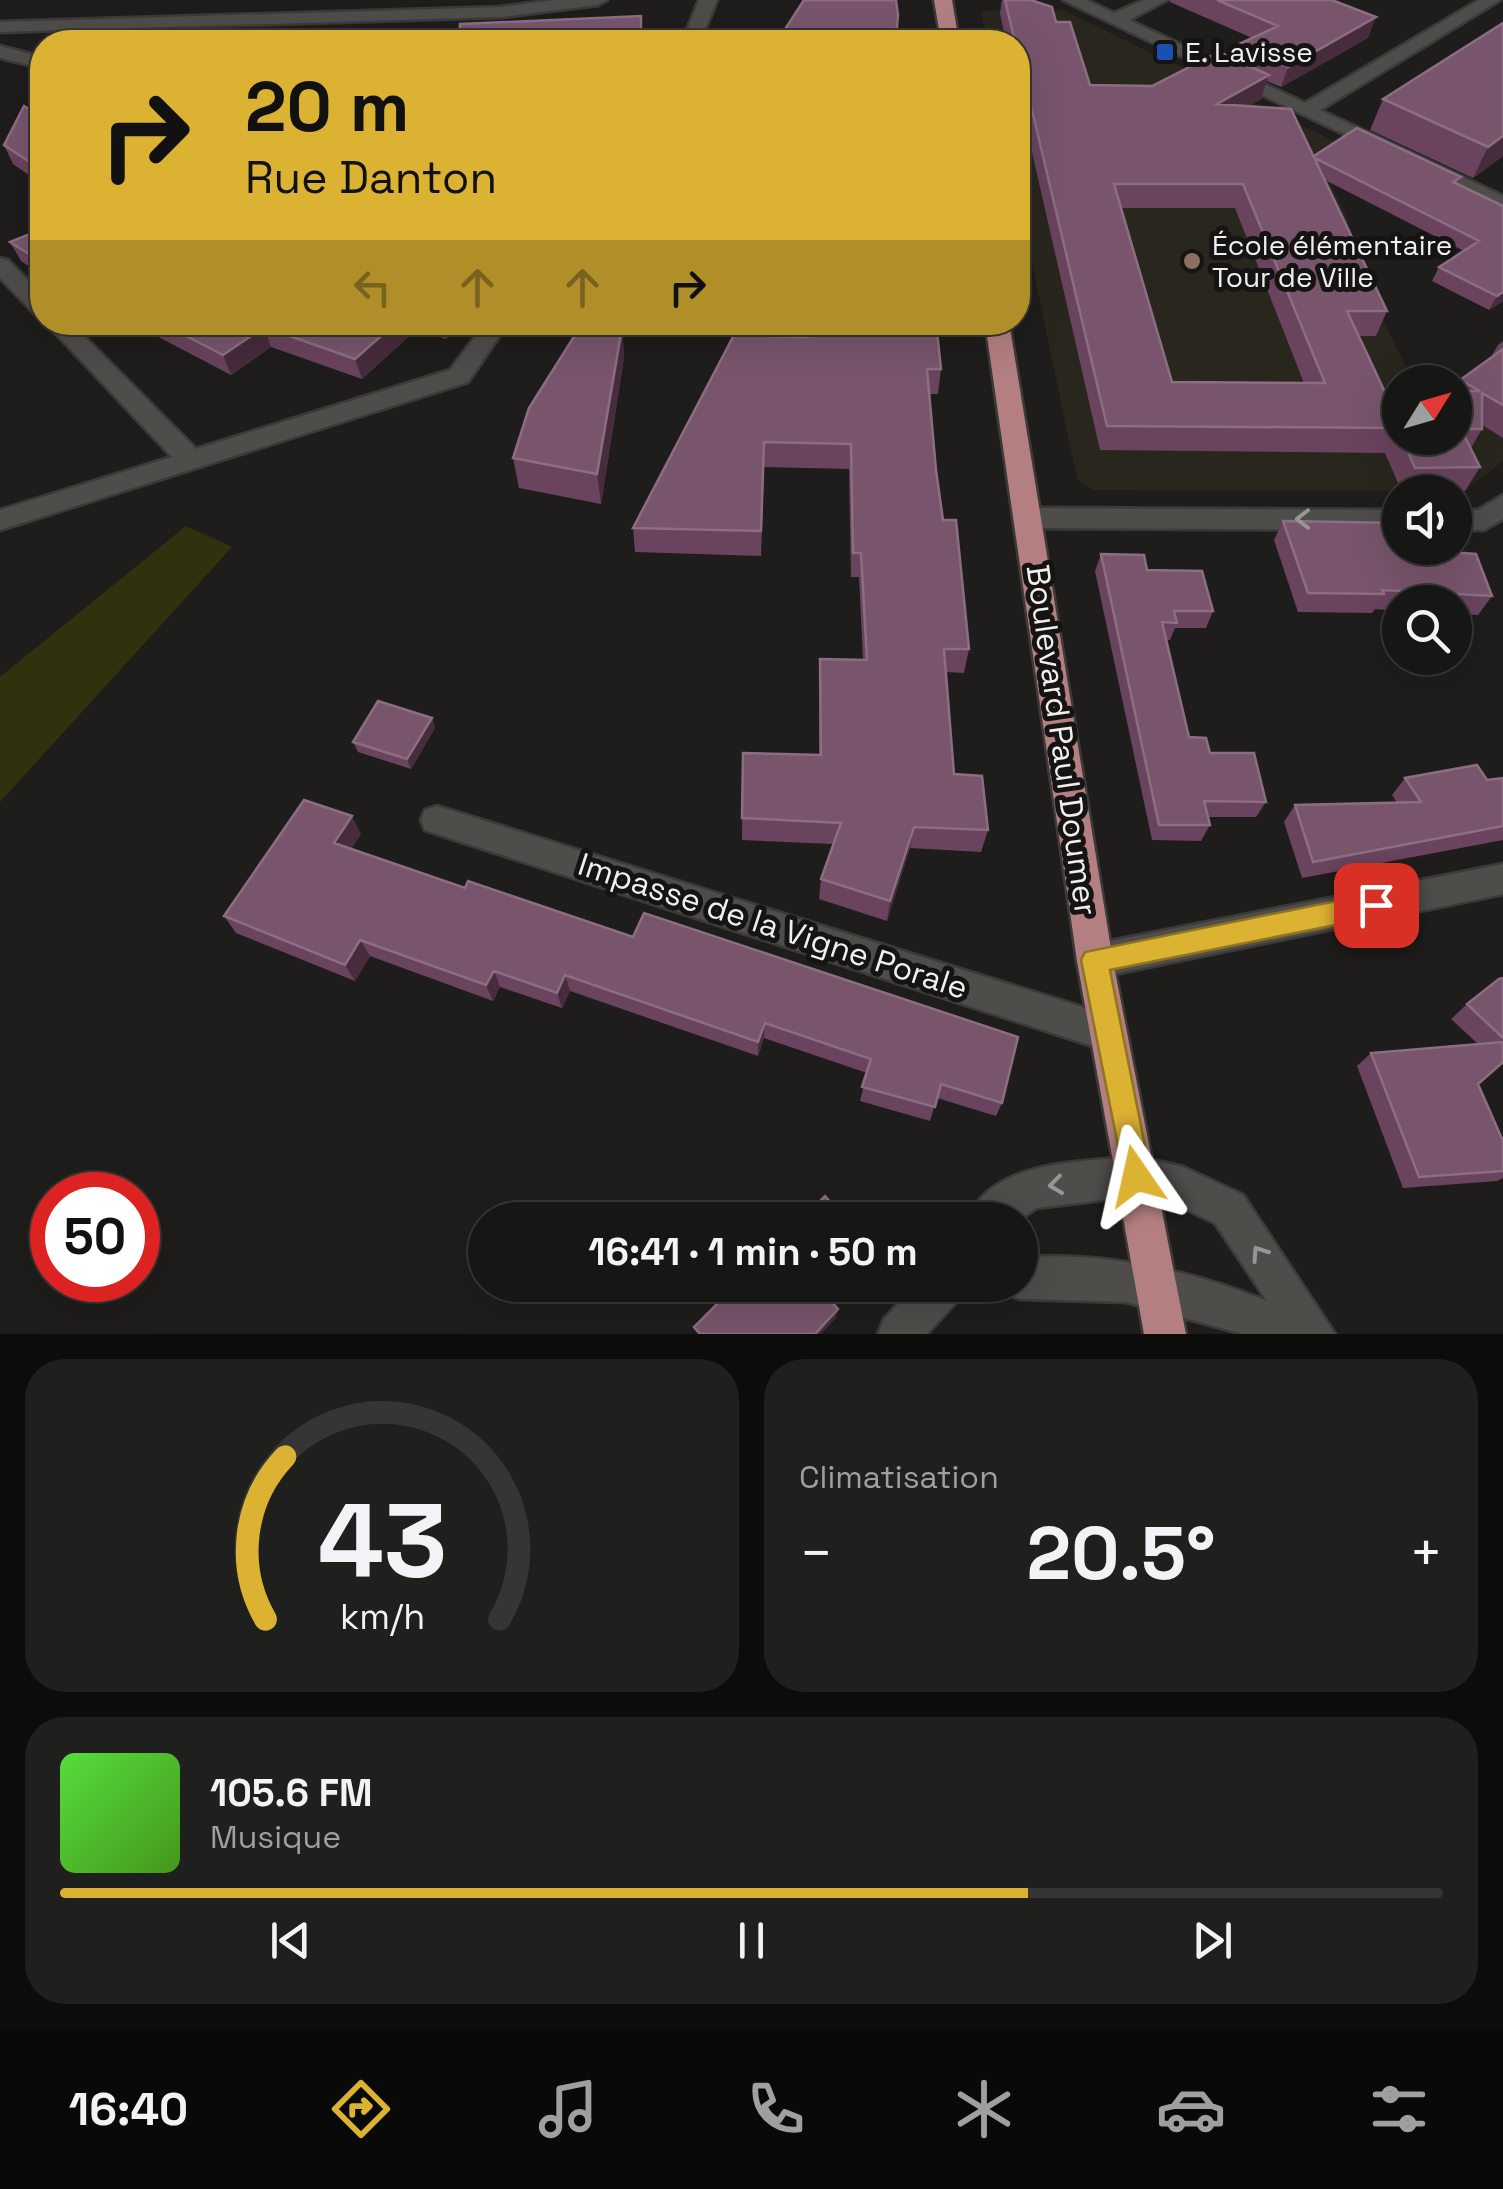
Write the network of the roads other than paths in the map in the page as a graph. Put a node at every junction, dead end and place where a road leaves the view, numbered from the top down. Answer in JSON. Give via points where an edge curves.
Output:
{"nodes":[{"id":1,"x":598,"y":0,"type":"edge"},
{"id":2,"x":708,"y":0,"type":"edge"},
{"id":3,"x":943,"y":0,"type":"edge"},
{"id":4,"x":1072,"y":0,"type":"edge"},
{"id":5,"x":1158,"y":0,"type":"edge"},
{"id":6,"x":1491,"y":0,"type":"edge"},
{"id":7,"x":1114,"y":20,"type":"junction"},
{"id":8,"x":0,"y":28,"type":"edge"},
{"id":9,"x":696,"y":30,"type":"edge"},
{"id":10,"x":948,"y":30,"type":"edge"},
{"id":11,"x":0,"y":52,"type":"edge"},
{"id":12,"x":30,"y":60,"type":"edge"},
{"id":13,"x":1305,"y":111,"type":"junction"},
{"id":14,"x":1503,"y":204,"type":"edge"},
{"id":15,"x":0,"y":265,"type":"edge"},
{"id":16,"x":30,"y":296,"type":"edge"},
{"id":17,"x":69,"y":335,"type":"edge"},
{"id":18,"x":489,"y":335,"type":"edge"},
{"id":19,"x":999,"y":335,"type":"edge"},
{"id":20,"x":193,"y":462,"type":"junction"},
{"id":21,"x":1029,"y":518,"type":"junction"},
{"id":22,"x":0,"y":520,"type":"edge"},
{"id":23,"x":1382,"y":520,"type":"edge"},
{"id":24,"x":1472,"y":521,"type":"edge"},
{"id":25,"x":1497,"y":522,"type":"edge"},
{"id":26,"x":437,"y":820,"type":"dead end"},
{"id":27,"x":1503,"y":880,"type":"edge"},
{"id":28,"x":1095,"y":960,"type":"junction"},
{"id":29,"x":1108,"y":1033,"type":"junction"},
{"id":30,"x":1136,"y":1176,"type":"junction"},
{"id":31,"x":1010,"y":1202,"type":"edge"},
{"id":32,"x":1038,"y":1276,"type":"edge"},
{"id":33,"x":1154,"y":1286,"type":"junction"},
{"id":34,"x":932,"y":1302,"type":"edge"},
{"id":35,"x":899,"y":1334,"type":"edge"},
{"id":36,"x":1165,"y":1334,"type":"edge"},
{"id":37,"x":1294,"y":1334,"type":"edge"},
{"id":38,"x":1314,"y":1334,"type":"edge"}],
"edges":[{"from":1,"to":8,"type":"street","via":[[501,12]]},
{"from":2,"to":9,"type":"street"},
{"from":3,"to":10,"type":"main road"},
{"from":4,"to":7,"type":"street"},
{"from":5,"to":7,"type":"street"},
{"from":6,"to":13,"type":"street"},
{"from":7,"to":13,"type":"street"},
{"from":11,"to":12,"type":"street"},
{"from":13,"to":14,"type":"street"},
{"from":15,"to":16,"type":"street"},
{"from":17,"to":20,"type":"street"},
{"from":18,"to":20,"type":"street","via":[[459,376]]},
{"from":19,"to":21,"type":"main road","name":"Boulevard Paul Doumer"},
{"from":20,"to":22,"type":"street"},
{"from":23,"to":21,"type":"street","one_way":true},
{"from":21,"to":28,"type":"main road","name":"Boulevard Paul Doumer"},
{"from":24,"to":25,"type":"street"},
{"from":26,"to":29,"type":"street","name":"Impasse de la Vigne Porale"},
{"from":27,"to":28,"type":"street"},
{"from":28,"to":29,"type":"main road","name":"Boulevard Paul Doumer"},
{"from":29,"to":30,"type":"main road","name":"Boulevard Paul Doumer"},
{"from":30,"to":31,"type":"street","one_way":true,"via":[[1028,1188]]},
{"from":30,"to":33,"type":"main road","name":"Boulevard Paul Doumer"},
{"from":38,"to":30,"type":"street","one_way":true,"via":[[1229,1210]]},
{"from":32,"to":33,"type":"street"},
{"from":33,"to":36,"type":"main road","name":"Boulevard Paul Doumer"},
{"from":33,"to":37,"type":"street","via":[[1239,1308]]},
{"from":34,"to":35,"type":"street"}]}
